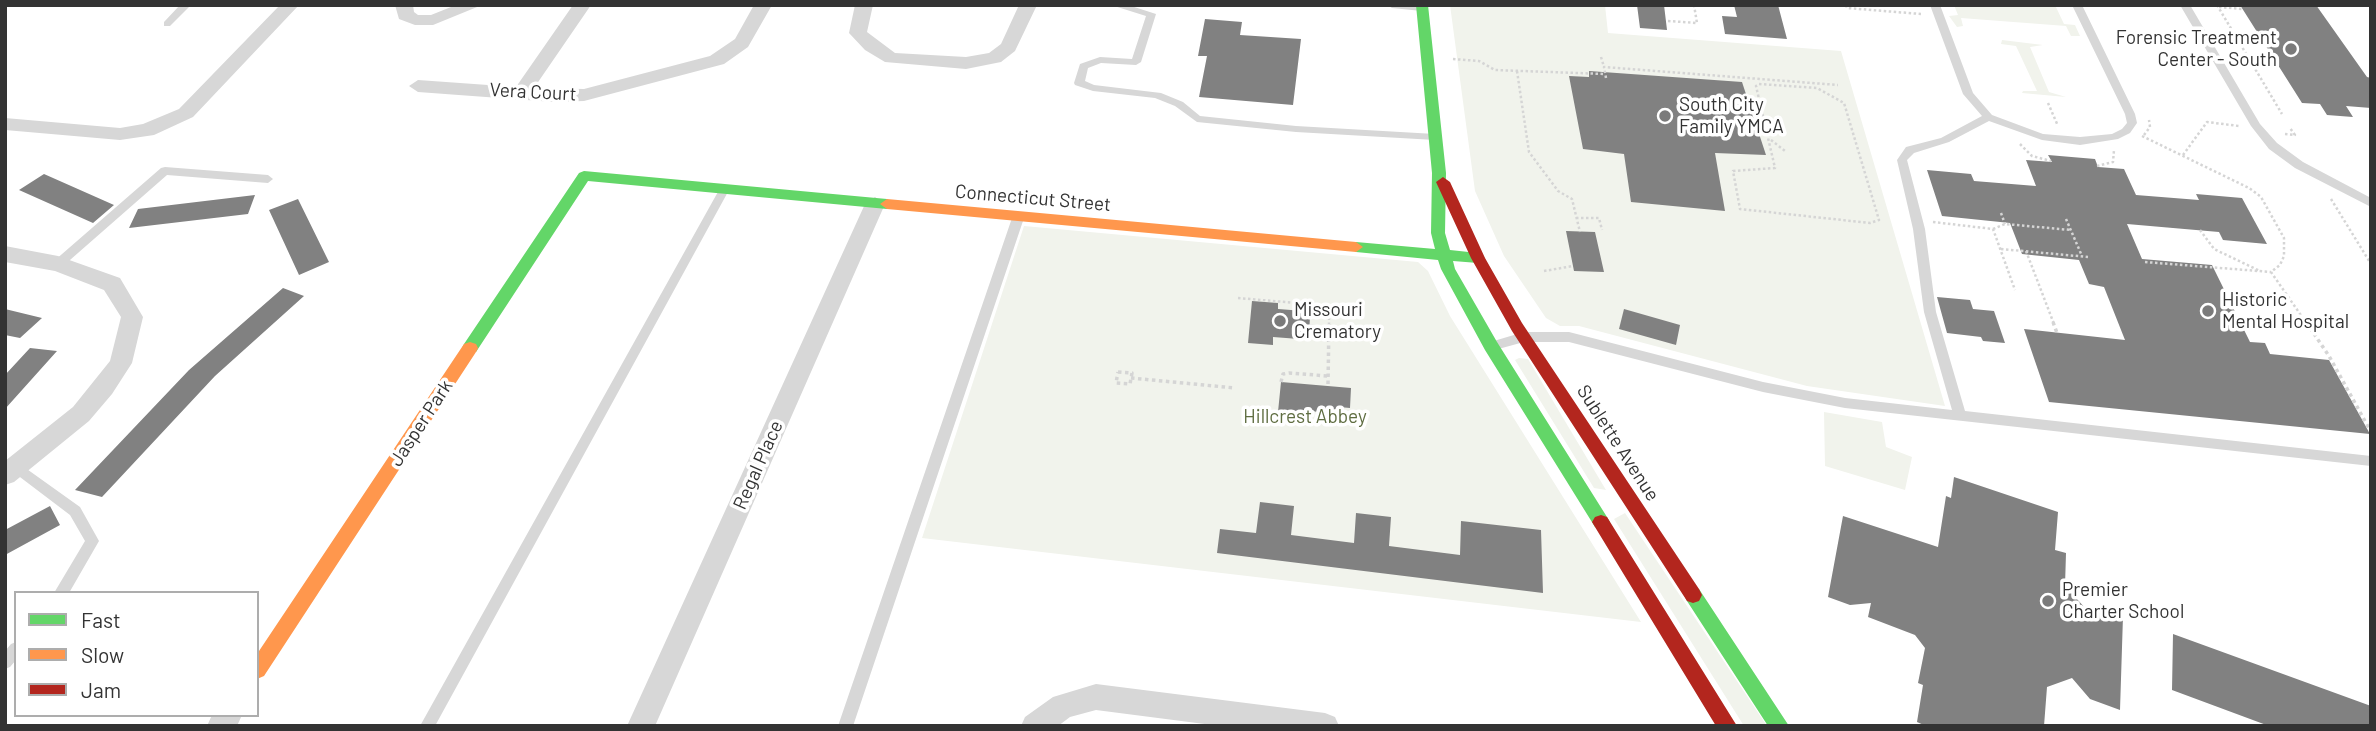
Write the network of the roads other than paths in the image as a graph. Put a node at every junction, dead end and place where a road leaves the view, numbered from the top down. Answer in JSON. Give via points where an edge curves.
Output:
{"nodes":[{"id":1,"x":186,"y":5,"type":"edge"},
{"id":2,"x":289,"y":5,"type":"edge"},
{"id":3,"x":404,"y":5,"type":"edge"},
{"id":4,"x":473,"y":5,"type":"edge"},
{"id":5,"x":582,"y":5,"type":"edge"},
{"id":6,"x":762,"y":5,"type":"edge"},
{"id":7,"x":1028,"y":5,"type":"edge"},
{"id":8,"x":1116,"y":5,"type":"edge"},
{"id":9,"x":1392,"y":5,"type":"edge"},
{"id":10,"x":1936,"y":5,"type":"edge"},
{"id":11,"x":2077,"y":5,"type":"edge"},
{"id":12,"x":2185,"y":5,"type":"edge"},
{"id":13,"x":1422,"y":7,"type":"edge"},
{"id":14,"x":861,"y":11,"type":"edge"},
{"id":15,"x":167,"y":24,"type":"dead end"},
{"id":16,"x":1020,"y":25,"type":"joint"},
{"id":17,"x":418,"y":86,"type":"dead end"},
{"id":18,"x":523,"y":91,"type":"junction"},
{"id":19,"x":1988,"y":117,"type":"junction"},
{"id":20,"x":5,"y":124,"type":"edge"},
{"id":21,"x":1436,"y":137,"type":"junction"},
{"id":22,"x":1439,"y":173,"type":"junction"},
{"id":23,"x":584,"y":176,"type":"joint"},
{"id":24,"x":268,"y":179,"type":"dead end"},
{"id":25,"x":724,"y":190,"type":"junction"},
{"id":26,"x":2371,"y":203,"type":"edge"},
{"id":27,"x":875,"y":204,"type":"junction"},
{"id":28,"x":1018,"y":218,"type":"junction"},
{"id":29,"x":5,"y":254,"type":"edge"},
{"id":30,"x":1443,"y":255,"type":"junction"},
{"id":31,"x":1478,"y":258,"type":"junction"},
{"id":32,"x":58,"y":264,"type":"junction"},
{"id":33,"x":1524,"y":337,"type":"junction"},
{"id":34,"x":1491,"y":346,"type":"junction"},
{"id":35,"x":1960,"y":417,"type":"junction"},
{"id":36,"x":2371,"y":461,"type":"edge"},
{"id":37,"x":11,"y":471,"type":"edge"},
{"id":38,"x":62,"y":591,"type":"edge"},
{"id":39,"x":259,"y":667,"type":"edge"},
{"id":40,"x":1720,"y":724,"type":"edge"},
{"id":41,"x":427,"y":726,"type":"edge"},
{"id":42,"x":641,"y":726,"type":"edge"},
{"id":43,"x":845,"y":726,"type":"edge"},
{"id":44,"x":1035,"y":726,"type":"edge"},
{"id":45,"x":1325,"y":726,"type":"edge"},
{"id":46,"x":1779,"y":726,"type":"edge"}],
"edges":[{"from":1,"to":15,"type":"lane"},
{"from":2,"to":20,"type":"street","via":[[186,113],[147,130],[120,134]]},
{"from":3,"to":4,"type":"street","via":[[405,15],[433,20]]},
{"from":5,"to":18,"type":"street"},
{"from":6,"to":18,"type":"street","name":"Vera Court","via":[[742,43],[717,60],[584,94]]},
{"from":7,"to":16,"type":"street"},
{"from":8,"to":21,"type":"lane","via":[[1151,14],[1136,62],[1100,60],[1084,66],[1079,83],[1157,95],[1179,104],[1197,119]]},
{"from":9,"to":13,"type":"lane"},
{"from":10,"to":19,"type":"lane","via":[[1968,94]]},
{"from":11,"to":19,"type":"lane","via":[[2130,114],[2132,122],[2127,129],[2100,140],[2063,140],[2019,131]]},
{"from":12,"to":26,"type":"lane","via":[[2256,126],[2273,146]]},
{"from":13,"to":21,"type":"street","name":"Sublette Avenue"},
{"from":14,"to":16,"type":"street","via":[[858,33],[891,58],[966,63],[995,58],[1009,47]]},
{"from":17,"to":18,"type":"street","name":"Vera Court"},
{"from":19,"to":35,"type":"lane","via":[[1945,140],[1910,150],[1902,160],[1919,229],[1930,312]]},
{"from":21,"to":22,"type":"street","name":"Sublette Avenue"},
{"from":22,"to":30,"type":"street","name":"Sublette Avenue","via":[[1436,212]]},
{"from":22,"to":31,"type":"street","name":"Sublette Avenue"},
{"from":23,"to":25,"type":"street","name":"Connecticut Street"},
{"from":23,"to":39,"type":"street","name":"Jasper Park"},
{"from":24,"to":32,"type":"lane","via":[[165,171]]},
{"from":25,"to":27,"type":"street","name":"Connecticut Street"},
{"from":25,"to":41,"type":"lane"},
{"from":27,"to":28,"type":"street","name":"Connecticut Street"},
{"from":27,"to":42,"type":"street","name":"Regal Place"},
{"from":28,"to":30,"type":"street","name":"Connecticut Street"},
{"from":28,"to":43,"type":"lane"},
{"from":29,"to":32,"type":"street"},
{"from":30,"to":31,"type":"street","name":"Connecticut Street"},
{"from":30,"to":34,"type":"street","name":"Sublette Avenue"},
{"from":31,"to":33,"type":"street","name":"Sublette Avenue"},
{"from":32,"to":37,"type":"street","via":[[112,284],[132,317],[121,363],[104,388],[81,414]]},
{"from":33,"to":34,"type":"lane"},
{"from":33,"to":35,"type":"lane","via":[[1584,340],[1763,387]]},
{"from":33,"to":46,"type":"street","name":"Sublette Avenue"},
{"from":34,"to":40,"type":"street","name":"Sublette Avenue"},
{"from":35,"to":36,"type":"lane"},
{"from":37,"to":38,"type":"lane","via":[[75,511],[92,541]]},
{"from":44,"to":45,"type":"street","via":[[1063,706],[1096,697]]}]}
